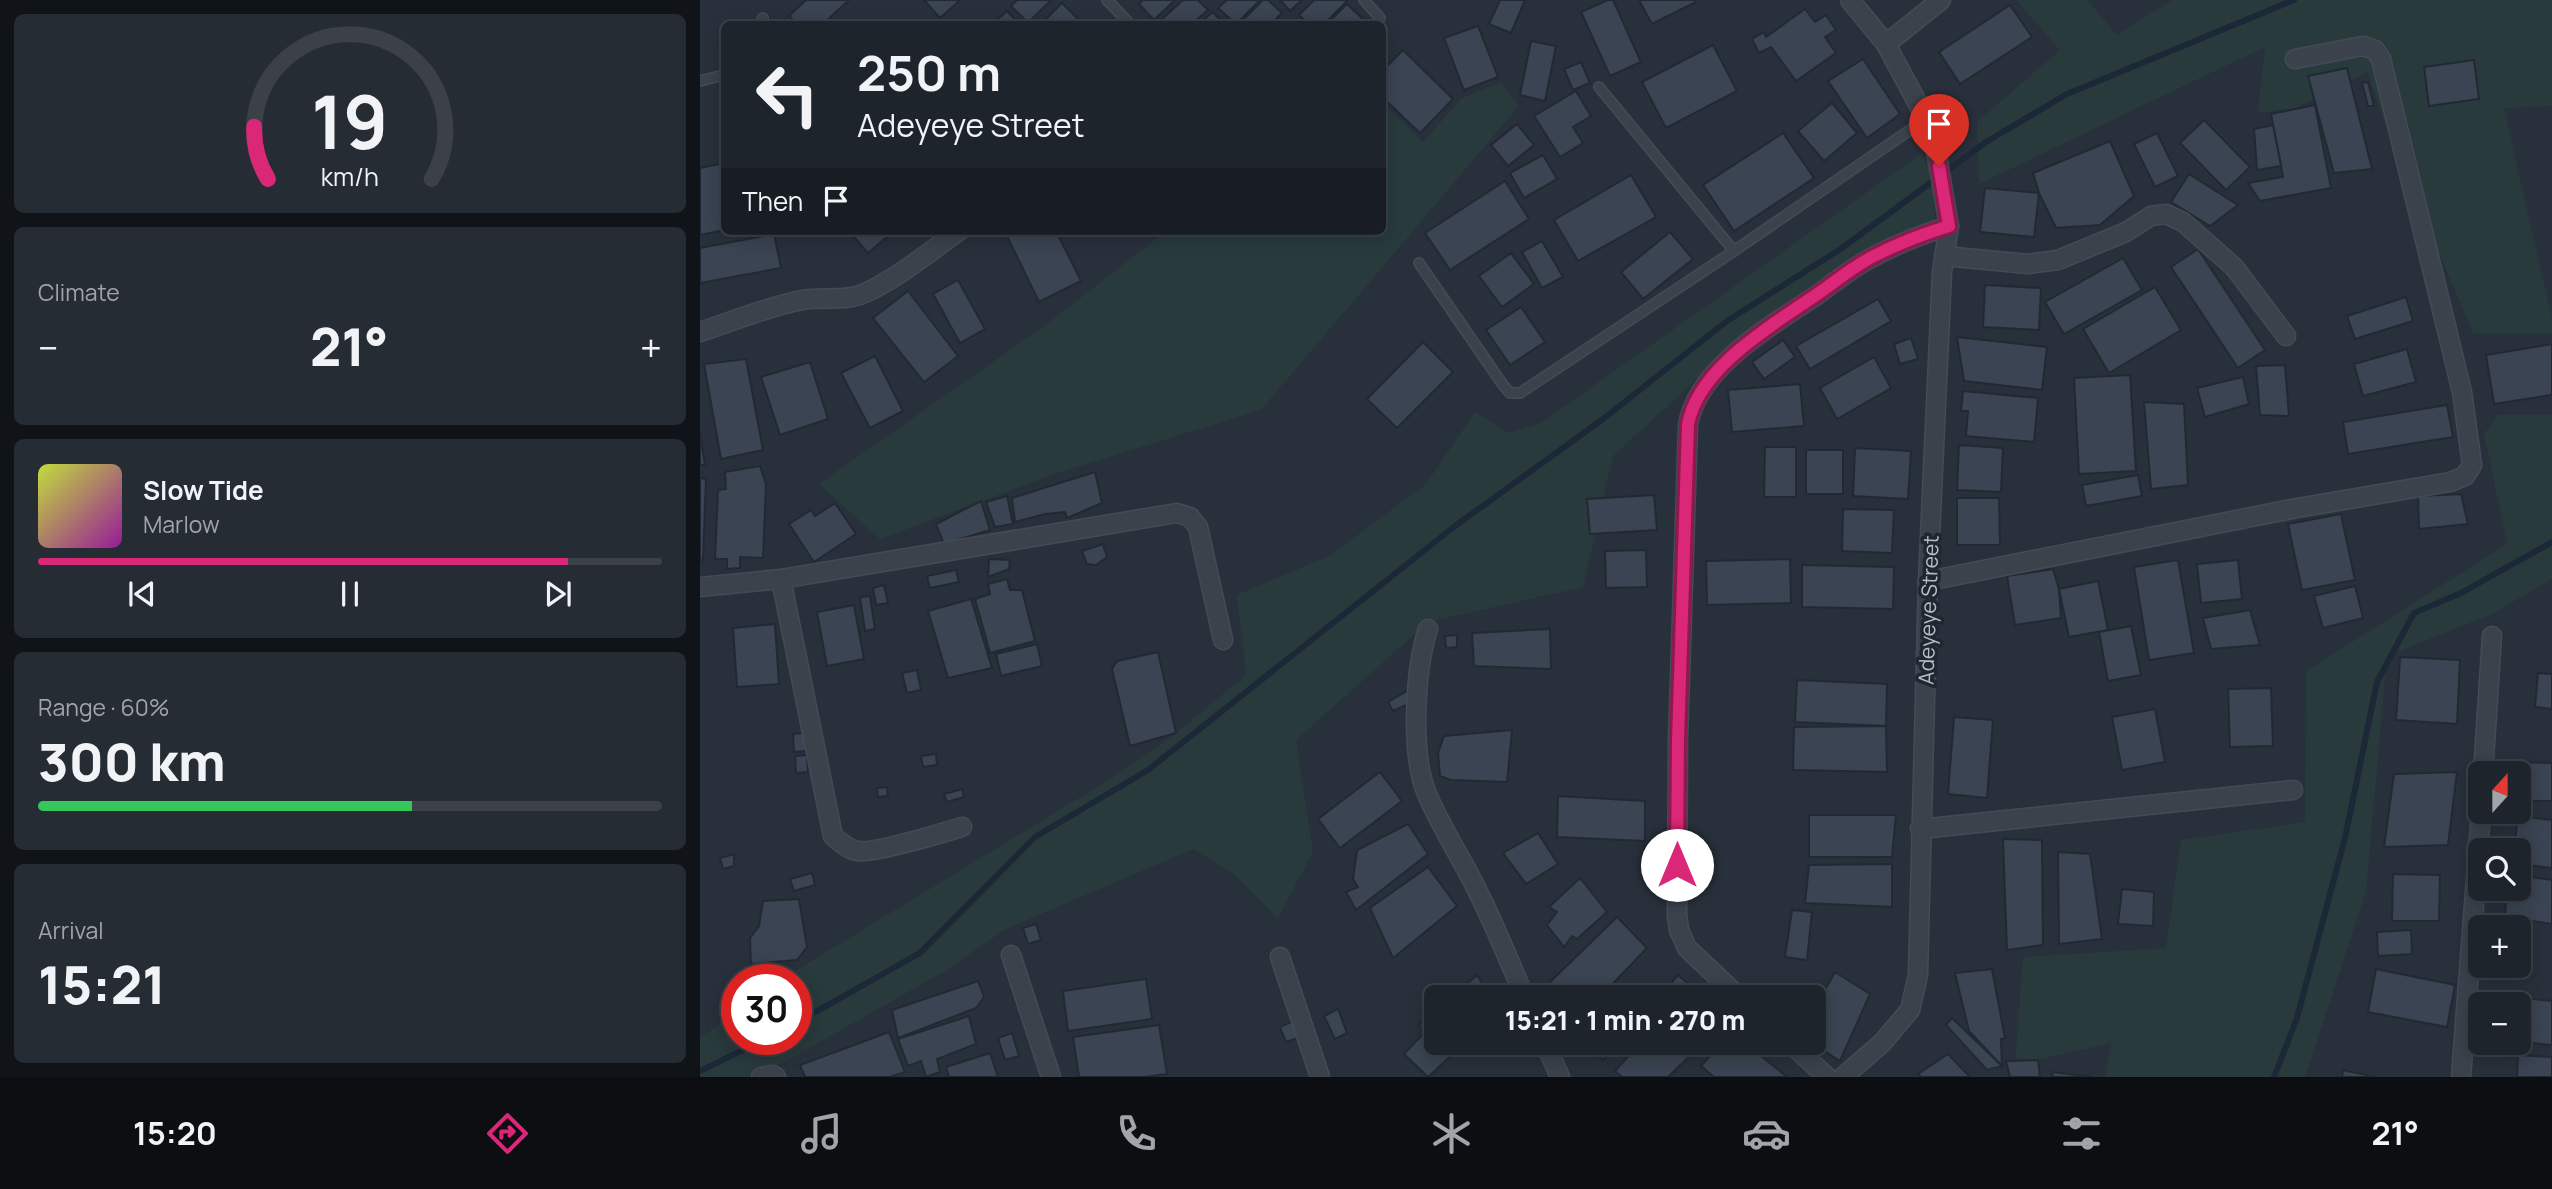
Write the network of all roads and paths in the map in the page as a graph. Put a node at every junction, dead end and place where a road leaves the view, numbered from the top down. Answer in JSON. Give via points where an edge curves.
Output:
{"nodes":[{"id":1,"x":1107,"y":0,"type":"edge"},
{"id":2,"x":1364,"y":0,"type":"edge"},
{"id":3,"x":1850,"y":0,"type":"edge"},
{"id":4,"x":1941,"y":0,"type":"edge"},
{"id":5,"x":1380,"y":18,"type":"dead end"},
{"id":6,"x":1127,"y":21,"type":"edge"},
{"id":7,"x":1886,"y":44,"type":"junction"},
{"id":8,"x":2295,"y":59,"type":"dead end"},
{"id":9,"x":721,"y":76,"type":"edge"},
{"id":10,"x":700,"y":81,"type":"edge"},
{"id":11,"x":1599,"y":87,"type":"dead end"},
{"id":12,"x":1926,"y":118,"type":"junction"},
{"id":13,"x":1949,"y":223,"type":"junction"},
{"id":14,"x":953,"y":235,"type":"edge"},
{"id":15,"x":1734,"y":251,"type":"junction"},
{"id":16,"x":1944,"y":256,"type":"junction"},
{"id":17,"x":1419,"y":263,"type":"dead end"},
{"id":18,"x":700,"y":332,"type":"edge"},
{"id":19,"x":2286,"y":336,"type":"dead end"},
{"id":20,"x":781,"y":579,"type":"junction"},
{"id":21,"x":1928,"y":581,"type":"junction"},
{"id":22,"x":700,"y":587,"type":"edge"},
{"id":23,"x":1427,"y":629,"type":"dead end"},
{"id":24,"x":2492,"y":636,"type":"dead end"},
{"id":25,"x":1223,"y":640,"type":"dead end"},
{"id":26,"x":2484,"y":761,"type":"edge"},
{"id":27,"x":2292,"y":790,"type":"dead end"},
{"id":28,"x":2480,"y":824,"type":"edge"},
{"id":29,"x":962,"y":827,"type":"dead end"},
{"id":30,"x":1920,"y":829,"type":"junction"},
{"id":31,"x":1011,"y":955,"type":"dead end"},
{"id":32,"x":1280,"y":957,"type":"dead end"},
{"id":33,"x":1519,"y":985,"type":"edge"},
{"id":34,"x":1726,"y":985,"type":"edge"},
{"id":35,"x":1550,"y":1055,"type":"edge"},
{"id":36,"x":1803,"y":1055,"type":"edge"},
{"id":37,"x":761,"y":1077,"type":"edge"},
{"id":38,"x":776,"y":1077,"type":"edge"},
{"id":39,"x":1051,"y":1077,"type":"edge"},
{"id":40,"x":1320,"y":1077,"type":"edge"},
{"id":41,"x":1560,"y":1077,"type":"edge"},
{"id":42,"x":1827,"y":1077,"type":"edge"},
{"id":43,"x":1843,"y":1077,"type":"edge"},
{"id":44,"x":2461,"y":1077,"type":"edge"}],
"edges":[{"from":1,"to":6,"type":"lane"},
{"from":2,"to":5,"type":"lane"},
{"from":3,"to":7,"type":"street","name":"Adeyeye Street"},
{"from":4,"to":7,"type":"street"},
{"from":7,"to":12,"type":"street","name":"Adeyeye Street"},
{"from":8,"to":21,"type":"street","via":[[2363,46],[2375,50],[2381,59],[2462,392],[2472,465],[2465,476]]},
{"from":9,"to":10,"type":"lane"},
{"from":11,"to":15,"type":"lane"},
{"from":12,"to":13,"type":"street","name":"Adeyeye Street"},
{"from":12,"to":15,"type":"lane"},
{"from":13,"to":16,"type":"street","name":"Adeyeye Street"},
{"from":13,"to":34,"type":"street","via":[[1871,257],[1770,326],[1731,356],[1691,409],[1678,740],[1677,915],[1687,948]]},
{"from":14,"to":18,"type":"street","via":[[863,294],[783,304]]},
{"from":15,"to":17,"type":"lane","via":[[1520,393],[1510,393],[1503,386]]},
{"from":16,"to":19,"type":"street","via":[[2028,264],[2058,260],[2126,232],[2151,216],[2166,214],[2183,222],[2234,267]]},
{"from":16,"to":21,"type":"street","name":"Adeyeye Street"},
{"from":20,"to":22,"type":"street"},
{"from":20,"to":25,"type":"street","via":[[1177,513],[1190,517],[1198,527]]},
{"from":20,"to":29,"type":"street","via":[[833,836],[859,851]]},
{"from":21,"to":30,"type":"street","name":"Adeyeye Street"},
{"from":23,"to":33,"type":"street","via":[[1417,691],[1418,761],[1426,792],[1479,893]]},
{"from":24,"to":26,"type":"street"},
{"from":27,"to":30,"type":"street"},
{"from":28,"to":44,"type":"street"},
{"from":30,"to":43,"type":"street","name":"Adeyeye Street","via":[[1918,975],[1910,1010],[1882,1043]]},
{"from":31,"to":39,"type":"street"},
{"from":32,"to":40,"type":"street"},
{"from":35,"to":41,"type":"street"},
{"from":36,"to":42,"type":"street"},
{"from":37,"to":38,"type":"street"}]}
